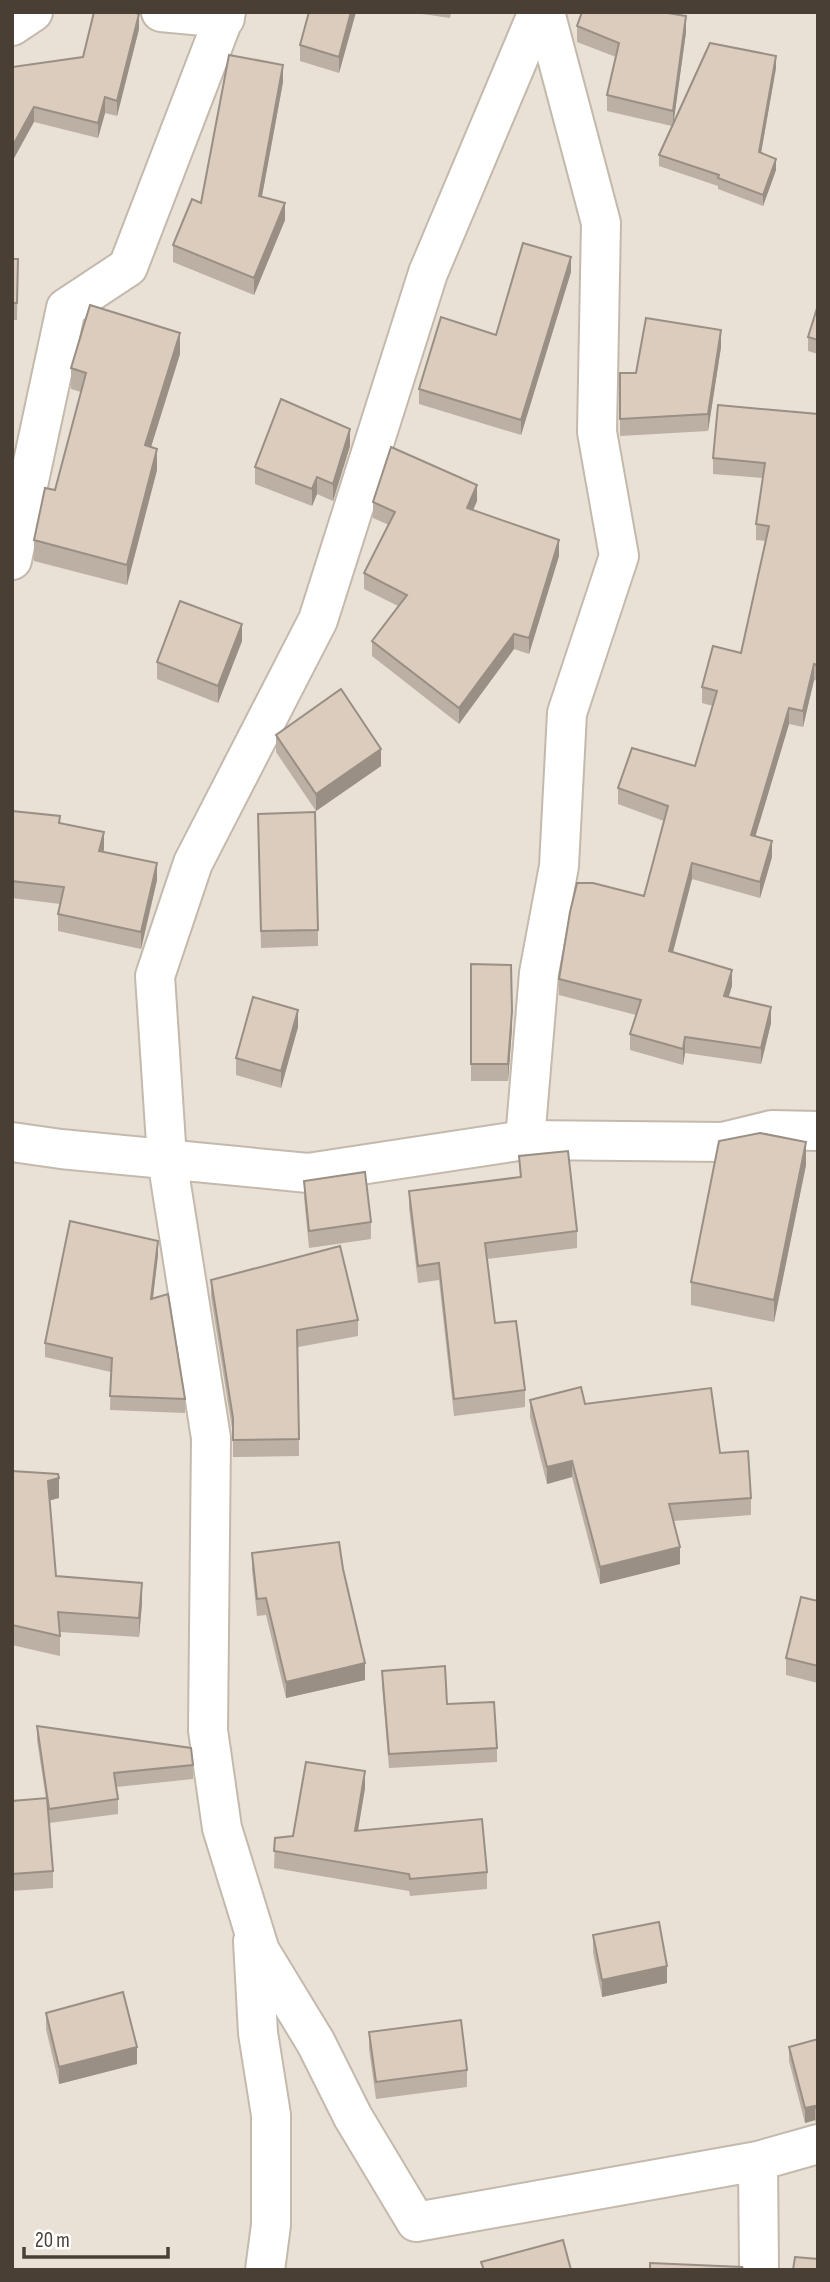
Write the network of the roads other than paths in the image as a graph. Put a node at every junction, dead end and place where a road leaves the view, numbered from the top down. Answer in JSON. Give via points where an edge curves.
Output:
{"nodes":[{"id":1,"x":33,"y":12,"type":"edge"},
{"id":2,"x":161,"y":12,"type":"edge"},
{"id":3,"x":538,"y":12,"type":"edge"},
{"id":4,"x":545,"y":12,"type":"edge"},
{"id":5,"x":225,"y":15,"type":"edge"},
{"id":6,"x":12,"y":26,"type":"edge"},
{"id":7,"x":12,"y":560,"type":"edge"},
{"id":8,"x":818,"y":1132,"type":"edge"},
{"id":9,"x":525,"y":1140,"type":"junction"},
{"id":10,"x":12,"y":1142,"type":"edge"},
{"id":11,"x":167,"y":1159,"type":"junction"},
{"id":12,"x":252,"y":1926,"type":"junction"},
{"id":13,"x":818,"y":2144,"type":"edge"},
{"id":14,"x":758,"y":2161,"type":"junction"},
{"id":15,"x":265,"y":2270,"type":"edge"},
{"id":16,"x":759,"y":2270,"type":"edge"}],
"edges":[{"from":1,"to":6,"type":"street"},
{"from":2,"to":5,"type":"street"},
{"from":3,"to":11,"type":"street","via":[[428,273],[318,620],[193,863],[155,976]]},
{"from":4,"to":9,"type":"street","via":[[601,223],[597,432],[620,556],[567,713],[559,866],[539,973]]},
{"from":5,"to":7,"type":"street","via":[[128,267],[66,308]]},
{"from":8,"to":9,"type":"street","via":[[772,1130],[723,1142]]},
{"from":9,"to":11,"type":"street","via":[[308,1173]]},
{"from":10,"to":11,"type":"street"},
{"from":11,"to":12,"type":"street","via":[[211,1438],[208,1730],[222,1828]]},
{"from":12,"to":14,"type":"street","via":[[260,1951],[416,2222]]},
{"from":12,"to":15,"type":"street","via":[[257,2021],[271,2115],[271,2225]]},
{"from":13,"to":14,"type":"street"},
{"from":14,"to":16,"type":"street"}]}
